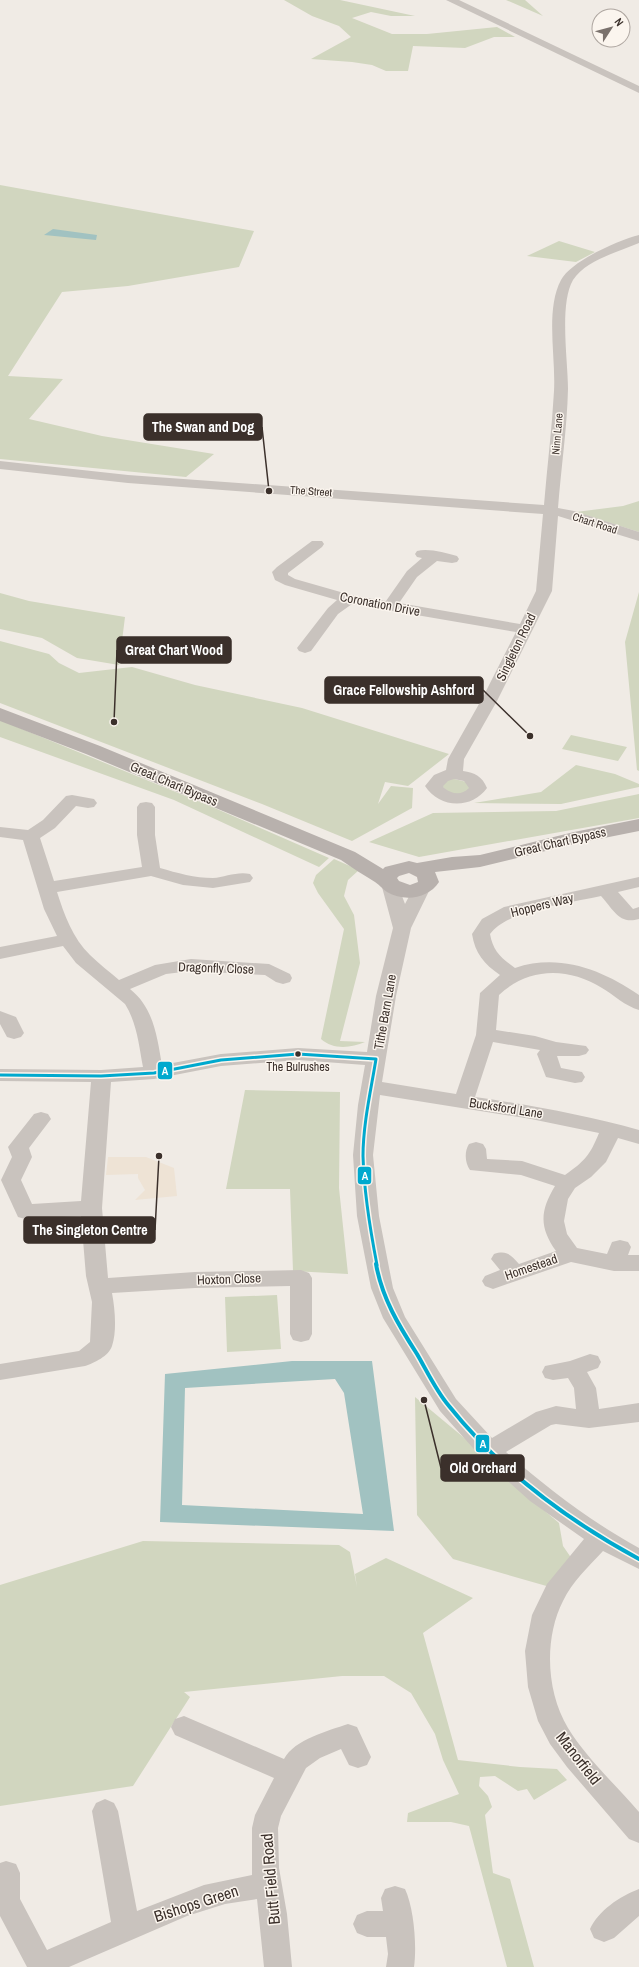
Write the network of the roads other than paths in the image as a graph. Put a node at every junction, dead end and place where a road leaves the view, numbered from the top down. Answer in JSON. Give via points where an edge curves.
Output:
{"nodes":[{"id":1,"x":451,"y":0,"type":"edge"},
{"id":2,"x":639,"y":90,"type":"edge"},
{"id":3,"x":639,"y":239,"type":"edge"},
{"id":4,"x":0,"y":465,"type":"edge"},
{"id":5,"x":550,"y":511,"type":"junction"},
{"id":6,"x":639,"y":537,"type":"edge"},
{"id":7,"x":308,"y":547,"type":"dead end"},
{"id":8,"x":452,"y":559,"type":"dead end"},
{"id":9,"x":349,"y":599,"type":"junction"},
{"id":10,"x":389,"y":607,"type":"junction"},
{"id":11,"x":524,"y":630,"type":"junction"},
{"id":12,"x":305,"y":643,"type":"dead end"},
{"id":13,"x":392,"y":684,"type":"dead end"},
{"id":14,"x":489,"y":701,"type":"junction"},
{"id":15,"x":0,"y":714,"type":"edge"},
{"id":16,"x":454,"y":774,"type":"dead end"},
{"id":17,"x":72,"y":798,"type":"dead end"},
{"id":18,"x":146,"y":807,"type":"dead end"},
{"id":19,"x":639,"y":825,"type":"edge"},
{"id":20,"x":0,"y":832,"type":"edge"},
{"id":21,"x":31,"y":836,"type":"junction"},
{"id":22,"x":348,"y":856,"type":"junction"},
{"id":23,"x":151,"y":871,"type":"junction"},
{"id":24,"x":244,"y":878,"type":"dead end"},
{"id":25,"x":418,"y":878,"type":"junction"},
{"id":26,"x":639,"y":882,"type":"edge"},
{"id":27,"x":390,"y":884,"type":"junction"},
{"id":28,"x":47,"y":888,"type":"junction"},
{"id":29,"x":606,"y":890,"type":"junction"},
{"id":30,"x":639,"y":913,"type":"edge"},
{"id":31,"x":402,"y":928,"type":"junction"},
{"id":32,"x":68,"y":939,"type":"junction"},
{"id":33,"x":0,"y":953,"type":"edge"},
{"id":34,"x":274,"y":968,"type":"dead end"},
{"id":35,"x":512,"y":974,"type":"junction"},
{"id":36,"x":118,"y":987,"type":"junction"},
{"id":37,"x":639,"y":1004,"type":"edge"},
{"id":38,"x":0,"y":1017,"type":"edge"},
{"id":39,"x":14,"y":1033,"type":"dead end"},
{"id":40,"x":486,"y":1035,"type":"junction"},
{"id":41,"x":554,"y":1048,"type":"junction"},
{"id":42,"x":579,"y":1050,"type":"dead end"},
{"id":43,"x":376,"y":1059,"type":"junction"},
{"id":44,"x":152,"y":1063,"type":"junction"},
{"id":45,"x":0,"y":1075,"type":"edge"},
{"id":46,"x":101,"y":1076,"type":"junction"},
{"id":47,"x":575,"y":1077,"type":"dead end"},
{"id":48,"x":371,"y":1087,"type":"junction"},
{"id":49,"x":464,"y":1101,"type":"junction"},
{"id":50,"x":41,"y":1119,"type":"dead end"},
{"id":51,"x":611,"y":1128,"type":"junction"},
{"id":52,"x":639,"y":1137,"type":"edge"},
{"id":53,"x":476,"y":1149,"type":"dead end"},
{"id":54,"x":568,"y":1183,"type":"junction"},
{"id":55,"x":91,"y":1208,"type":"junction"},
{"id":56,"x":570,"y":1254,"type":"junction"},
{"id":57,"x":639,"y":1264,"type":"edge"},
{"id":58,"x":493,"y":1281,"type":"dead end"},
{"id":59,"x":101,"y":1286,"type":"junction"},
{"id":60,"x":301,"y":1334,"type":"dead end"},
{"id":61,"x":573,"y":1367,"type":"dead end"},
{"id":62,"x":0,"y":1372,"type":"edge"},
{"id":63,"x":638,"y":1416,"type":"edge"},
{"id":64,"x":589,"y":1419,"type":"junction"},
{"id":65,"x":489,"y":1451,"type":"junction"},
{"id":66,"x":600,"y":1538,"type":"junction"},
{"id":67,"x":639,"y":1558,"type":"edge"},
{"id":68,"x":184,"y":1727,"type":"dead end"},
{"id":69,"x":358,"y":1756,"type":"dead end"},
{"id":70,"x":289,"y":1773,"type":"junction"},
{"id":71,"x":106,"y":1811,"type":"dead end"},
{"id":72,"x":636,"y":1823,"type":"edge"},
{"id":73,"x":6,"y":1872,"type":"dead end"},
{"id":74,"x":267,"y":1885,"type":"junction"},
{"id":75,"x":395,"y":1898,"type":"dead end"},
{"id":76,"x":639,"y":1901,"type":"edge"},
{"id":77,"x":367,"y":1924,"type":"dead end"},
{"id":78,"x":398,"y":1924,"type":"junction"},
{"id":79,"x":126,"y":1927,"type":"junction"},
{"id":80,"x":604,"y":1929,"type":"dead end"},
{"id":81,"x":42,"y":1966,"type":"edge"},
{"id":82,"x":278,"y":1967,"type":"edge"},
{"id":83,"x":400,"y":1967,"type":"edge"}],
"edges":[{"from":1,"to":2,"type":"street"},
{"from":3,"to":5,"type":"street","name":"Ninn Lane","via":[[594,258],[578,268],[568,280],[559,310],[561,388]]},
{"from":4,"to":5,"type":"street","name":"The Street","via":[[128,479]]},
{"from":5,"to":6,"type":"street","name":"Chart Road","via":[[569,514]]},
{"from":5,"to":11,"type":"street","name":"Singleton Road","via":[[544,591]]},
{"from":7,"to":9,"type":"street","name":"Coronation Drive","via":[[280,572],[280,576],[290,582]]},
{"from":8,"to":10,"type":"street","via":[[427,555]]},
{"from":9,"to":10,"type":"street","name":"Coronation Drive"},
{"from":9,"to":12,"type":"street","via":[[333,610]]},
{"from":10,"to":11,"type":"street","name":"Coronation Drive"},
{"from":11,"to":14,"type":"street","name":"Singleton Road"},
{"from":13,"to":14,"type":"street"},
{"from":14,"to":16,"type":"street","name":"Singleton Road","via":[[456,759]]},
{"from":15,"to":22,"type":"main road","name":"Great Chart Bypass"},
{"from":17,"to":21,"type":"street","via":[[49,824]]},
{"from":18,"to":23,"type":"street","via":[[146,834]]},
{"from":19,"to":25,"type":"main road","name":"Great Chart Bypass","via":[[480,861],[441,880]]},
{"from":20,"to":21,"type":"street"},
{"from":21,"to":28,"type":"street"},
{"from":22,"to":25,"type":"main road","name":"Great Chart Bypass"},
{"from":22,"to":27,"type":"main road","name":"Great Chart Bypass"},
{"from":23,"to":24,"type":"street","via":[[183,880],[213,883]]},
{"from":23,"to":28,"type":"street"},
{"from":25,"to":27,"type":"main road","name":"Great Chart Bypass","via":[[409,892]]},
{"from":25,"to":31,"type":"street","name":"Tithe Barn Lane"},
{"from":26,"to":29,"type":"street","name":"Hoppers Way"},
{"from":27,"to":31,"type":"street","name":"Tithe Barn Lane"},
{"from":28,"to":32,"type":"street","via":[[53,909]]},
{"from":29,"to":30,"type":"street","via":[[629,916]]},
{"from":29,"to":35,"type":"street","name":"Hoppers Way","via":[[510,911],[488,923],[481,934],[482,946],[492,962]]},
{"from":31,"to":43,"type":"street","name":"Tithe Barn Lane","via":[[386,996]]},
{"from":32,"to":33,"type":"street"},
{"from":32,"to":36,"type":"street","via":[[84,959]]},
{"from":34,"to":36,"type":"street","name":"Dragonfly Close","via":[[176,966],[152,972]]},
{"from":35,"to":37,"type":"street","via":[[536,967],[559,967],[584,972],[606,982]]},
{"from":35,"to":40,"type":"street","via":[[490,993]]},
{"from":36,"to":44,"type":"street","via":[[140,1012]]},
{"from":38,"to":39,"type":"street","via":[[9,1021]]},
{"from":40,"to":41,"type":"street","via":[[535,1042]]},
{"from":40,"to":49,"type":"street"},
{"from":41,"to":42,"type":"street"},
{"from":41,"to":47,"type":"street","via":[[547,1054],[553,1072]]},
{"from":43,"to":44,"type":"street","via":[[318,1054]]},
{"from":43,"to":48,"type":"street","name":"Tithe Barn Lane"},
{"from":44,"to":46,"type":"street"},
{"from":45,"to":46,"type":"street"},
{"from":46,"to":55,"type":"street"},
{"from":48,"to":49,"type":"street","name":"Bucksford Lane"},
{"from":48,"to":65,"type":"street","name":"Tithe Barn Lane","via":[[363,1155],[368,1216],[382,1288],[394,1318],[448,1405]]},
{"from":49,"to":51,"type":"street","name":"Bucksford Lane"},
{"from":50,"to":55,"type":"street","via":[[18,1148],[22,1156],[11,1180],[25,1212]]},
{"from":51,"to":52,"type":"street","name":"Bucksford Lane"},
{"from":51,"to":54,"type":"street","name":"Homestead","via":[[599,1157]]},
{"from":53,"to":54,"type":"street","via":[[477,1166],[522,1168]]},
{"from":54,"to":56,"type":"street","name":"Homestead","via":[[558,1199],[553,1221],[557,1236]]},
{"from":55,"to":59,"type":"street","via":[[97,1276]]},
{"from":56,"to":57,"type":"street","name":"Homestead","via":[[617,1255]]},
{"from":56,"to":58,"type":"street","name":"Homestead","via":[[509,1266]]},
{"from":59,"to":60,"type":"street","name":"Hoxton Close","via":[[195,1280],[301,1278]]},
{"from":59,"to":62,"type":"street","via":[[104,1317],[102,1346],[85,1358]]},
{"from":61,"to":64,"type":"street","via":[[586,1388]]},
{"from":63,"to":64,"type":"street"},
{"from":64,"to":65,"type":"street","via":[[556,1415],[544,1418]]},
{"from":65,"to":66,"type":"street","name":"Tithe Barn Lane","via":[[538,1494]]},
{"from":66,"to":67,"type":"street","name":"Tithe Barn Lane"},
{"from":66,"to":72,"type":"street","name":"Manorfield","via":[[561,1583],[551,1600],[538,1641],[537,1668],[545,1705],[559,1736],[591,1777]]},
{"from":68,"to":70,"type":"street"},
{"from":69,"to":70,"type":"street","name":"Butt Field Road","via":[[348,1735],[301,1756]]},
{"from":70,"to":74,"type":"street","name":"Butt Field Road","via":[[274,1800],[265,1828]]},
{"from":71,"to":79,"type":"street"},
{"from":73,"to":81,"type":"street","name":"Bishops Green","via":[[6,1900]]},
{"from":74,"to":79,"type":"street","name":"Bishops Green","via":[[217,1892]]},
{"from":74,"to":82,"type":"street","name":"Butt Field Road","via":[[273,1914]]},
{"from":75,"to":78,"type":"street"},
{"from":76,"to":80,"type":"street"},
{"from":77,"to":78,"type":"street"},
{"from":78,"to":83,"type":"street","via":[[402,1954]]},
{"from":79,"to":81,"type":"street","name":"Bishops Green"}]}
